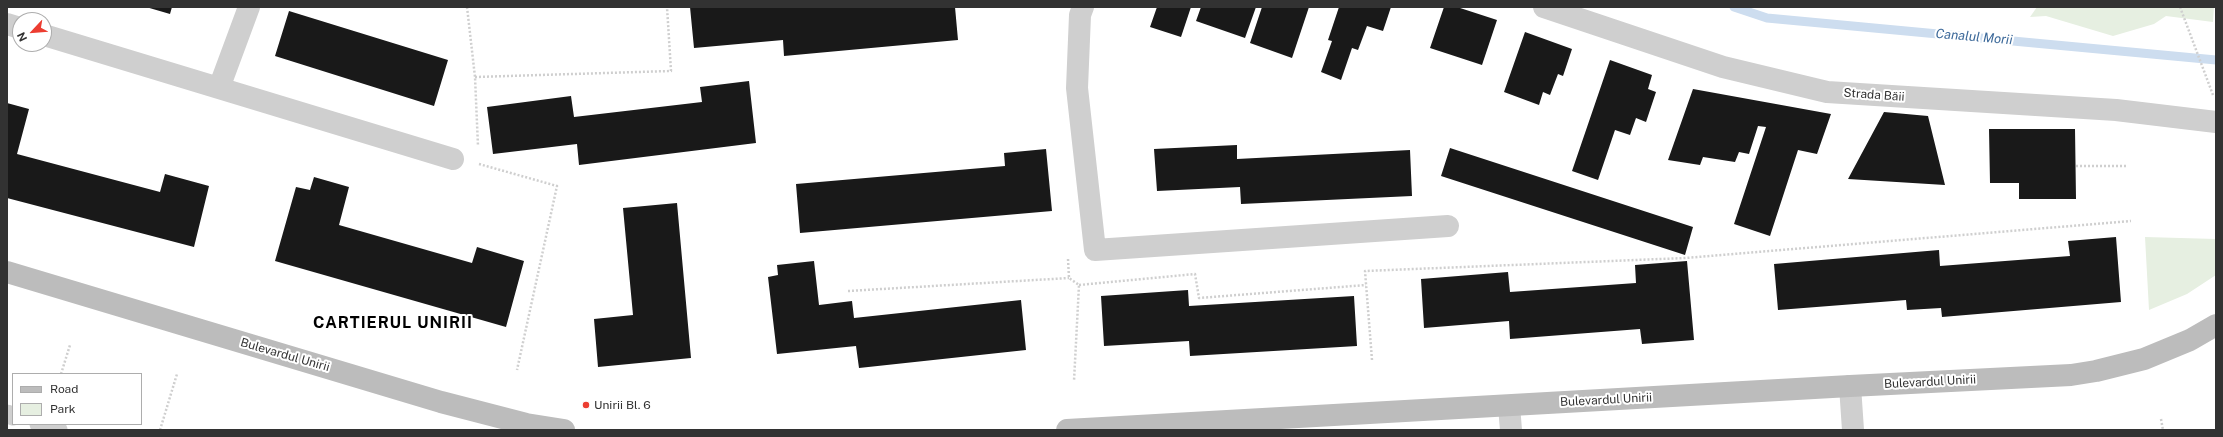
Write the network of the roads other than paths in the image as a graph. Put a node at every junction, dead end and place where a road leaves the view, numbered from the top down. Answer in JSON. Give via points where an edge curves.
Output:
{"nodes":[{"id":1,"x":249,"y":7,"type":"edge"},
{"id":2,"x":1083,"y":7,"type":"edge"},
{"id":3,"x":1544,"y":7,"type":"edge"},
{"id":4,"x":52,"y":37,"type":"edge"},
{"id":5,"x":219,"y":88,"type":"junction"},
{"id":6,"x":2216,"y":122,"type":"edge"},
{"id":7,"x":453,"y":159,"type":"dead end"},
{"id":8,"x":1448,"y":226,"type":"dead end"},
{"id":9,"x":7,"y":272,"type":"edge"},
{"id":10,"x":2216,"y":325,"type":"edge"},
{"id":11,"x":1850,"y":386,"type":"junction"},
{"id":12,"x":1509,"y":406,"type":"junction"},
{"id":13,"x":42,"y":425,"type":"edge"},
{"id":14,"x":58,"y":430,"type":"edge"},
{"id":15,"x":564,"y":430,"type":"edge"},
{"id":16,"x":1067,"y":430,"type":"edge"},
{"id":17,"x":1512,"y":430,"type":"edge"},
{"id":18,"x":1853,"y":430,"type":"edge"}],
"edges":[{"from":1,"to":5,"type":"street"},
{"from":2,"to":8,"type":"street","via":[[1080,16],[1077,88],[1095,250]]},
{"from":3,"to":6,"type":"street","name":"Strada Băii","via":[[1724,67],[1827,92],[2116,110]]},
{"from":4,"to":5,"type":"street"},
{"from":5,"to":7,"type":"street"},
{"from":9,"to":15,"type":"main road","name":"Bulevardul Unirii","via":[[441,402],[526,424]]},
{"from":10,"to":11,"type":"main road","name":"Bulevardul Unirii","via":[[2190,340],[2144,359],[2096,371],[2071,375]]},
{"from":11,"to":12,"type":"main road","name":"Bulevardul Unirii"},
{"from":11,"to":18,"type":"street"},
{"from":12,"to":16,"type":"main road","name":"Bulevardul Unirii"},
{"from":12,"to":17,"type":"street"},
{"from":13,"to":14,"type":"street"}]}
